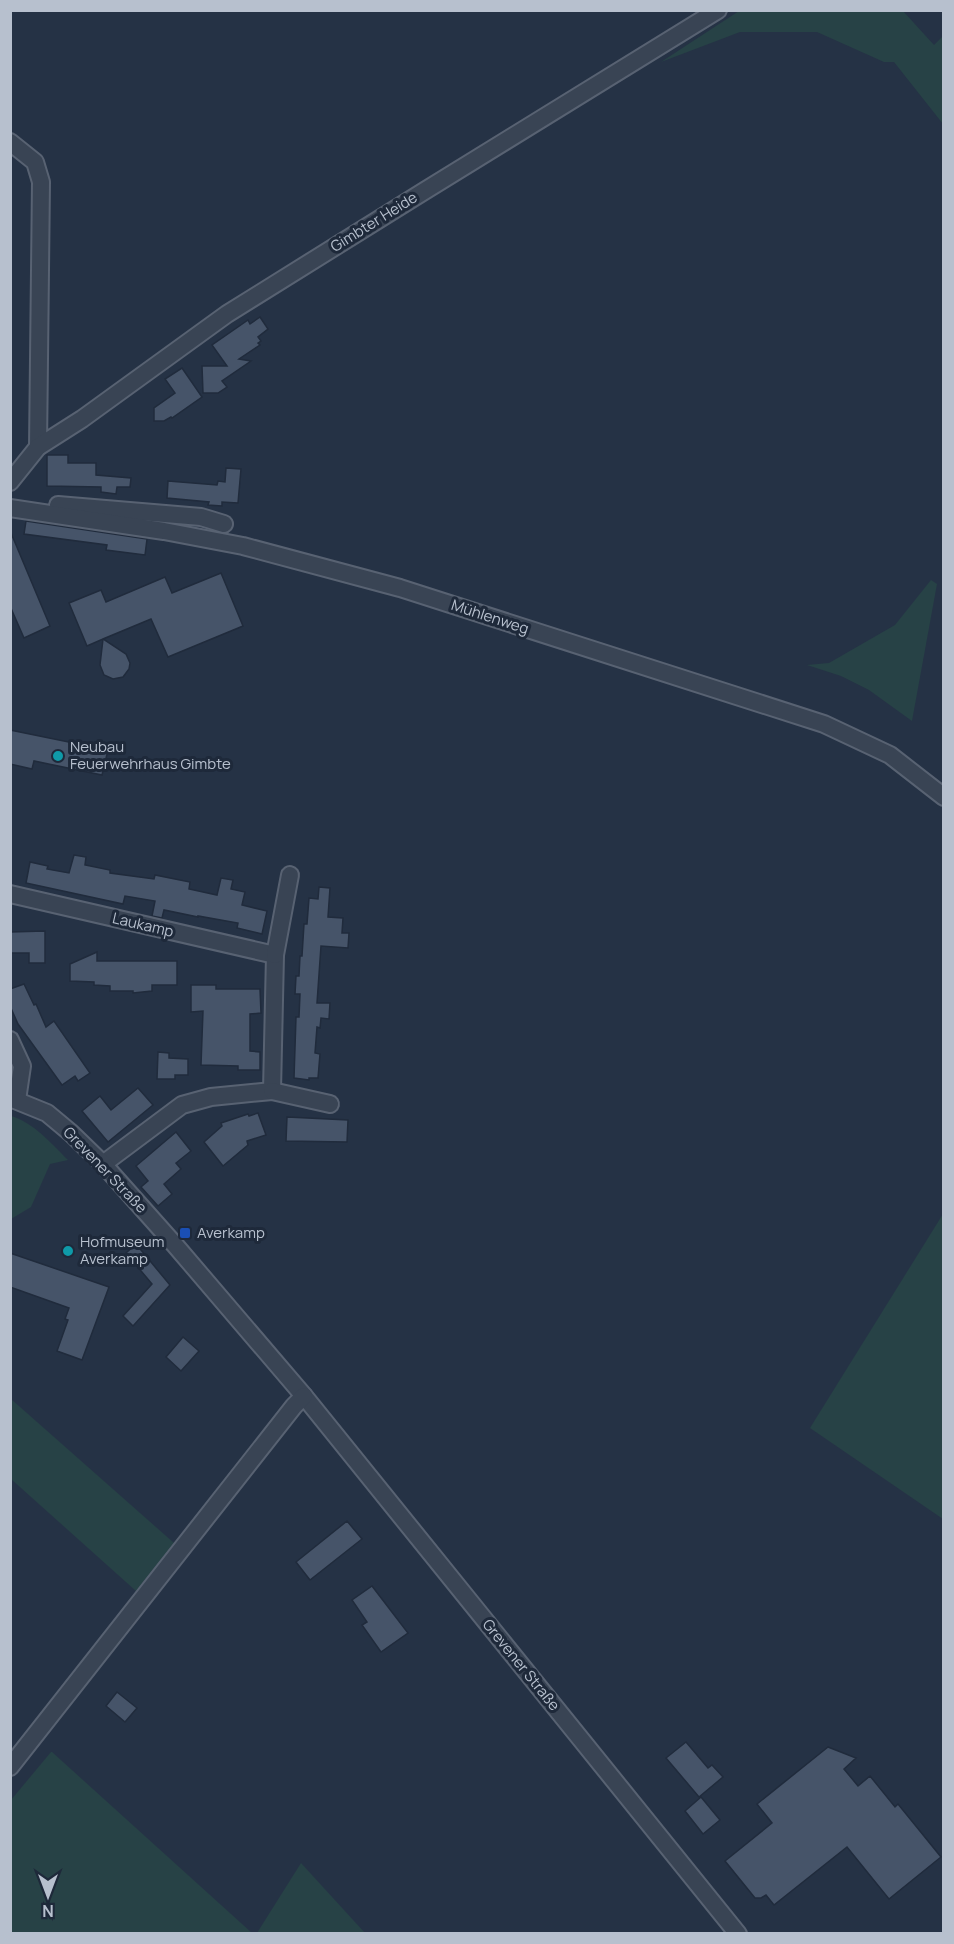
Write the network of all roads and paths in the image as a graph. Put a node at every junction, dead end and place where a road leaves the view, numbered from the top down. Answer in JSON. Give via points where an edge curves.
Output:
{"nodes":[{"id":1,"x":718,"y":10,"type":"edge"},
{"id":2,"x":10,"y":142,"type":"edge"},
{"id":3,"x":38,"y":447,"type":"junction"},
{"id":4,"x":10,"y":482,"type":"edge"},
{"id":5,"x":12,"y":509,"type":"edge"},
{"id":6,"x":224,"y":524,"type":"dead end"},
{"id":7,"x":944,"y":797,"type":"edge"},
{"id":8,"x":290,"y":875,"type":"dead end"},
{"id":9,"x":10,"y":894,"type":"edge"},
{"id":10,"x":275,"y":955,"type":"junction"},
{"id":11,"x":10,"y":1040,"type":"edge"},
{"id":12,"x":272,"y":1091,"type":"junction"},
{"id":13,"x":14,"y":1099,"type":"edge"},
{"id":14,"x":330,"y":1104,"type":"dead end"},
{"id":15,"x":103,"y":1164,"type":"junction"},
{"id":16,"x":304,"y":1396,"type":"junction"},
{"id":17,"x":10,"y":1767,"type":"edge"},
{"id":18,"x":738,"y":1934,"type":"edge"}],
"edges":[{"from":1,"to":3,"type":"street","name":"Gimbter Heide","via":[[227,314]]},
{"from":2,"to":3,"type":"street","via":[[35,162],[41,182]]},
{"from":3,"to":4,"type":"street","name":"Gimbter Heide"},
{"from":5,"to":6,"type":"street","via":[[27,501],[201,517]]},
{"from":5,"to":7,"type":"street","name":"Mühlenweg","via":[[243,546],[400,588],[824,724],[890,755]]},
{"from":8,"to":10,"type":"street"},
{"from":9,"to":10,"type":"street","name":"Laukamp"},
{"from":10,"to":12,"type":"street"},
{"from":11,"to":13,"type":"street","via":[[22,1066]]},
{"from":12,"to":14,"type":"street"},
{"from":12,"to":15,"type":"street","via":[[211,1097],[182,1105]]},
{"from":13,"to":15,"type":"street","name":"Grevener Straße","via":[[47,1113]]},
{"from":15,"to":16,"type":"street","name":"Grevener Straße"},
{"from":16,"to":17,"type":"street"},
{"from":16,"to":18,"type":"street","name":"Grevener Straße"}]}
